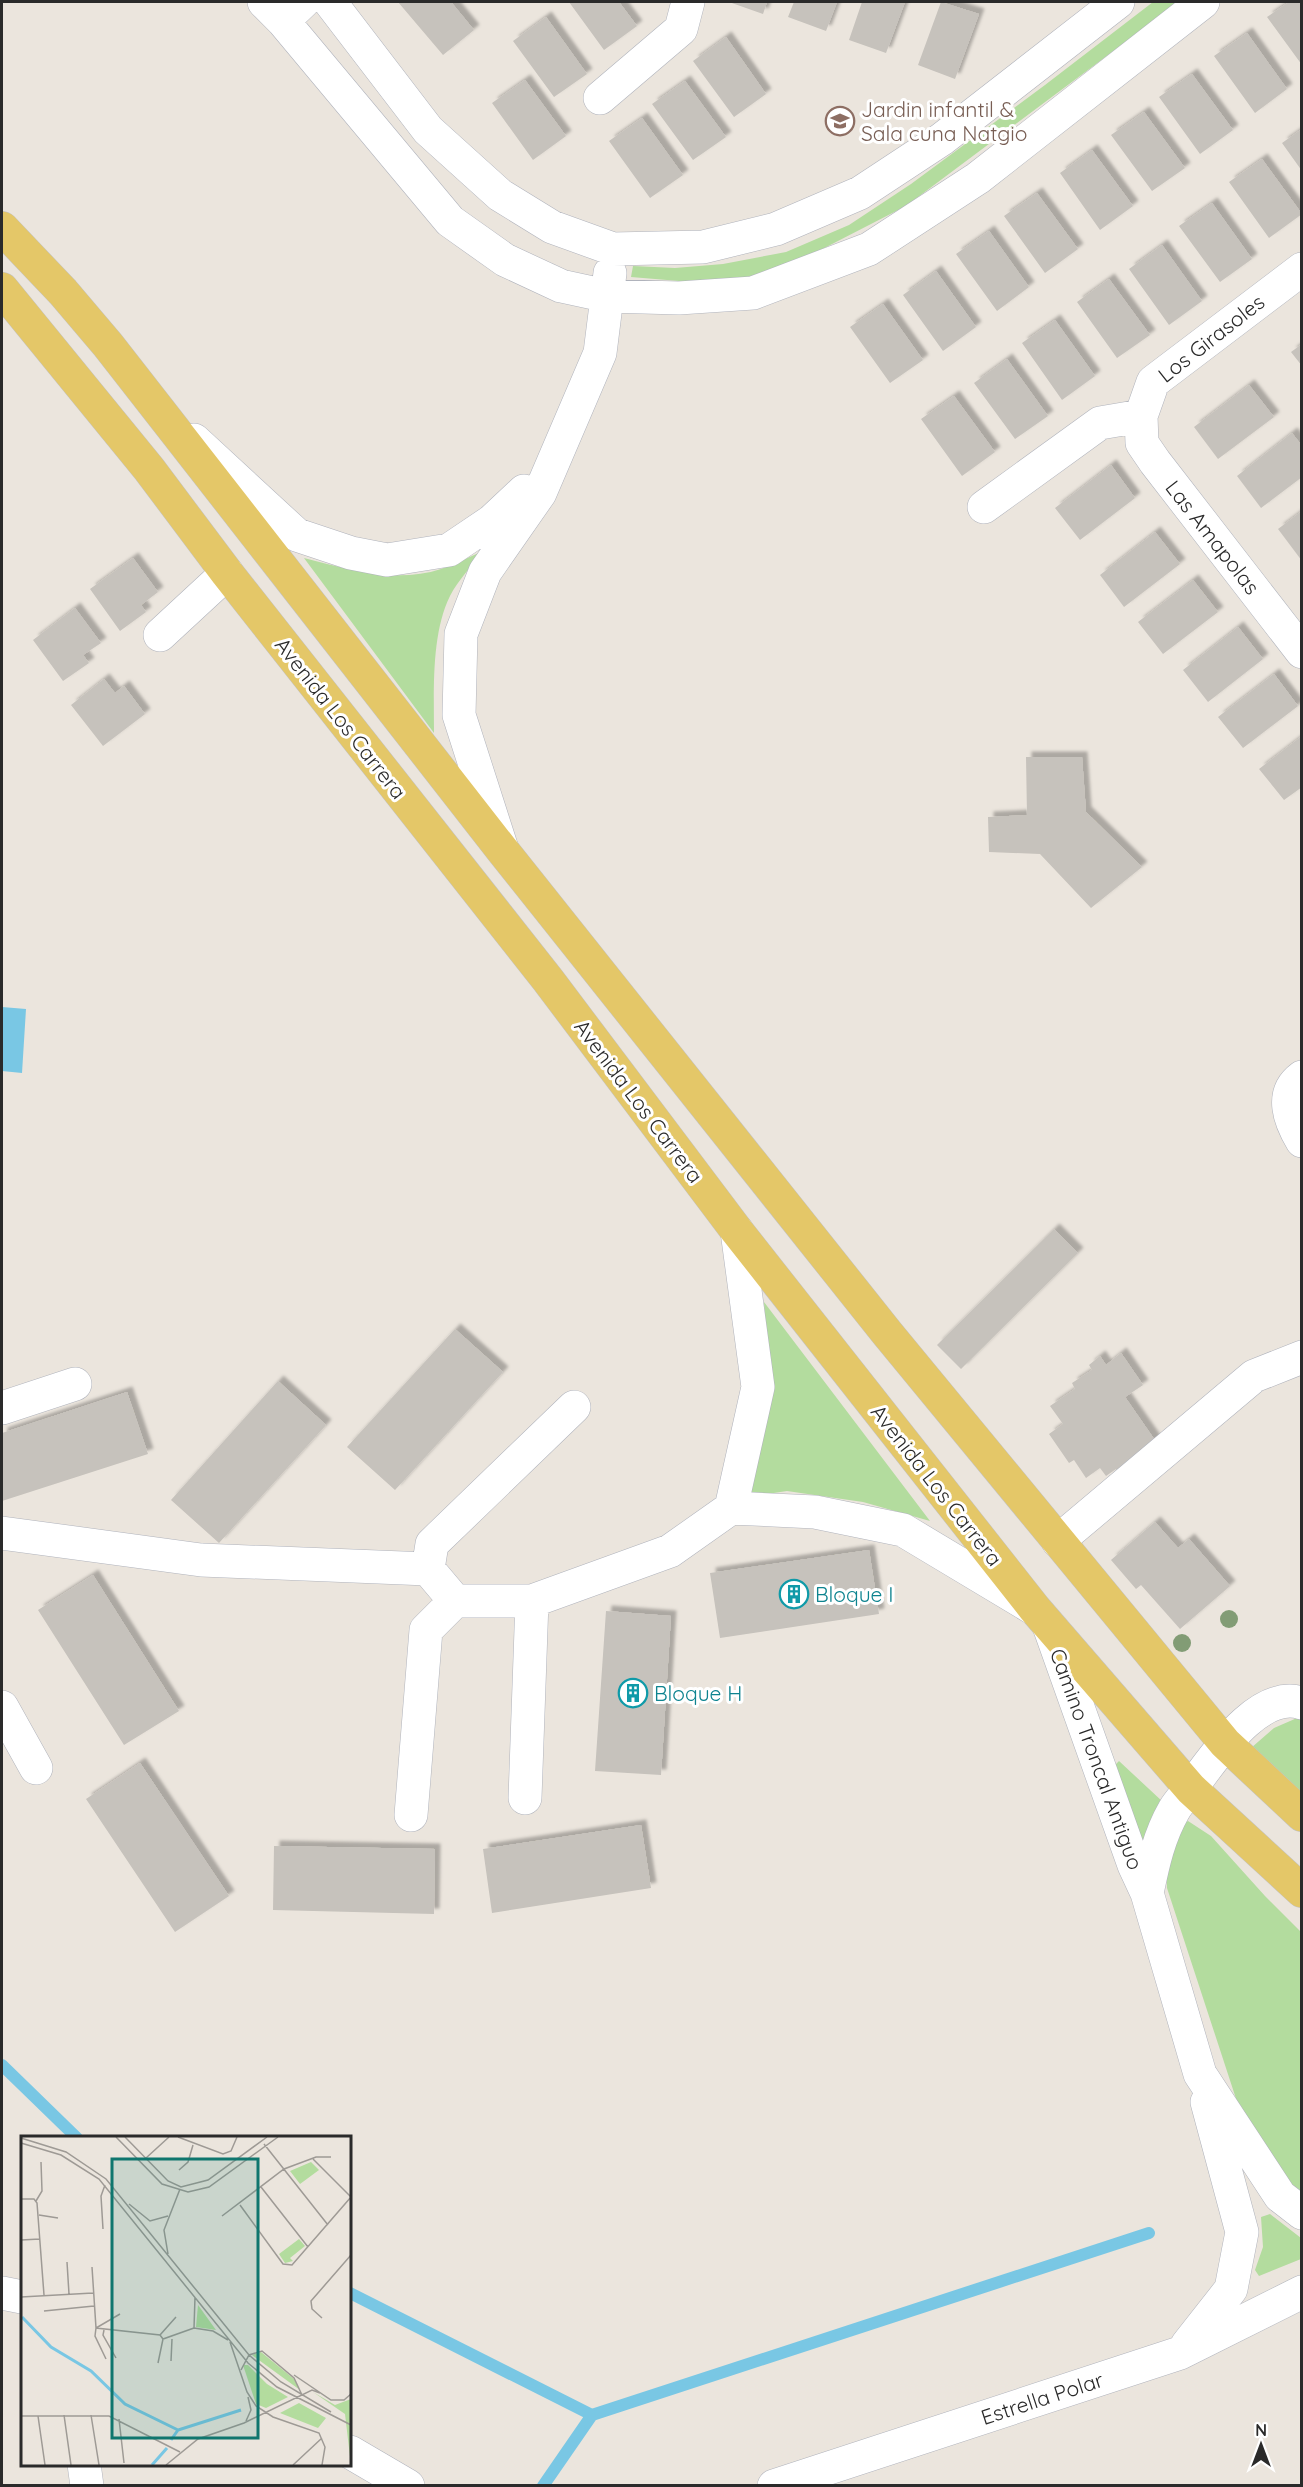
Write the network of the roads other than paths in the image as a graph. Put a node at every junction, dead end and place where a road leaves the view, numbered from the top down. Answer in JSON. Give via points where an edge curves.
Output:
{"nodes":[{"id":1,"x":330,"y":2,"type":"edge"},
{"id":2,"x":688,"y":2,"type":"edge"},
{"id":3,"x":1118,"y":2,"type":"edge"},
{"id":4,"x":1203,"y":2,"type":"edge"},
{"id":5,"x":283,"y":8,"type":"edge"},
{"id":6,"x":600,"y":98,"type":"dead end"},
{"id":7,"x":2,"y":228,"type":"edge"},
{"id":8,"x":614,"y":249,"type":"junction"},
{"id":9,"x":1302,"y":269,"type":"edge"},
{"id":10,"x":2,"y":289,"type":"edge"},
{"id":11,"x":608,"y":296,"type":"junction"},
{"id":12,"x":150,"y":400,"type":"junction"},
{"id":13,"x":1141,"y":416,"type":"junction"},
{"id":14,"x":552,"y":465,"type":"junction"},
{"id":15,"x":984,"y":507,"type":"dead end"},
{"id":16,"x":227,"y":573,"type":"junction"},
{"id":17,"x":160,"y":634,"type":"dead end"},
{"id":18,"x":1302,"y":652,"type":"edge"},
{"id":19,"x":503,"y":850,"type":"junction"},
{"id":20,"x":1302,"y":1077,"type":"edge"},
{"id":21,"x":1302,"y":1141,"type":"edge"},
{"id":22,"x":737,"y":1231,"type":"junction"},
{"id":23,"x":1302,"y":1357,"type":"edge"},
{"id":24,"x":75,"y":1384,"type":"dead end"},
{"id":25,"x":2,"y":1407,"type":"edge"},
{"id":26,"x":574,"y":1407,"type":"dead end"},
{"id":27,"x":731,"y":1508,"type":"junction"},
{"id":28,"x":2,"y":1533,"type":"edge"},
{"id":29,"x":1058,"y":1541,"type":"junction"},
{"id":30,"x":428,"y":1569,"type":"junction"},
{"id":31,"x":454,"y":1601,"type":"junction"},
{"id":32,"x":532,"y":1601,"type":"junction"},
{"id":33,"x":1042,"y":1617,"type":"junction"},
{"id":34,"x":1302,"y":1703,"type":"edge"},
{"id":35,"x":2,"y":1707,"type":"edge"},
{"id":36,"x":1224,"y":1743,"type":"junction"},
{"id":37,"x":36,"y":1768,"type":"dead end"},
{"id":38,"x":1191,"y":1789,"type":"junction"},
{"id":39,"x":525,"y":1798,"type":"dead end"},
{"id":40,"x":411,"y":1815,"type":"dead end"},
{"id":41,"x":1302,"y":1815,"type":"edge"},
{"id":42,"x":1302,"y":1891,"type":"edge"},
{"id":43,"x":1147,"y":1893,"type":"junction"},
{"id":44,"x":1200,"y":2074,"type":"junction"},
{"id":45,"x":1302,"y":2213,"type":"edge"},
{"id":46,"x":1302,"y":2292,"type":"edge"},
{"id":47,"x":2,"y":2293,"type":"edge"},
{"id":48,"x":21,"y":2298,"type":"edge"},
{"id":49,"x":1180,"y":2354,"type":"junction"},
{"id":50,"x":351,"y":2453,"type":"edge"},
{"id":51,"x":84,"y":2466,"type":"edge"},
{"id":52,"x":87,"y":2486,"type":"edge"},
{"id":53,"x":408,"y":2486,"type":"edge"},
{"id":54,"x":774,"y":2486,"type":"edge"}],
"edges":[{"from":1,"to":8,"type":"street","via":[[428,130],[500,195],[552,227]]},
{"from":2,"to":6,"type":"street","via":[[681,29]]},
{"from":3,"to":8,"type":"street","via":[[942,139],[860,193],[776,229],[703,247]]},
{"from":4,"to":11,"type":"street","via":[[978,178],[869,249],[753,293],[679,298]]},
{"from":5,"to":11,"type":"street","via":[[450,221],[505,260],[561,286]]},
{"from":7,"to":12,"type":"main road","via":[[63,292]]},
{"from":8,"to":11,"type":"street"},
{"from":9,"to":13,"type":"street","name":"Los Girasoles","via":[[1153,382]]},
{"from":10,"to":16,"type":"main road","name":"Avenida Los Carrera","via":[[149,469]]},
{"from":11,"to":14,"type":"street","via":[[600,353]]},
{"from":12,"to":14,"type":"street","via":[[297,535],[387,560],[449,550],[492,521]]},
{"from":12,"to":19,"type":"main road"},
{"from":13,"to":15,"type":"street","via":[[1100,423]]},
{"from":13,"to":18,"type":"street","name":"Las Amapolas","via":[[1142,443]]},
{"from":14,"to":19,"type":"street","via":[[540,493],[485,572],[461,634],[459,715]]},
{"from":16,"to":17,"type":"street"},
{"from":16,"to":22,"type":"main road","name":"Avenida Los Carrera","via":[[548,980]]},
{"from":19,"to":29,"type":"main road","via":[[887,1333]]},
{"from":20,"to":21,"type":"street","via":[[1294,1083],[1288,1103],[1290,1120]]},
{"from":22,"to":27,"type":"street","via":[[758,1387]]},
{"from":22,"to":33,"type":"main road","name":"Avenida Los Carrera"},
{"from":23,"to":29,"type":"street","via":[[1254,1376]]},
{"from":24,"to":25,"type":"street"},
{"from":26,"to":30,"type":"street","via":[[432,1544]]},
{"from":27,"to":32,"type":"street","via":[[670,1551]]},
{"from":27,"to":33,"type":"street","via":[[815,1512],[903,1530]]},
{"from":28,"to":30,"type":"street","via":[[201,1560]]},
{"from":29,"to":36,"type":"main road"},
{"from":30,"to":31,"type":"street"},
{"from":31,"to":32,"type":"street"},
{"from":31,"to":40,"type":"street","via":[[426,1630]]},
{"from":32,"to":39,"type":"street"},
{"from":33,"to":38,"type":"main road","name":"Avenida Los Carrera"},
{"from":33,"to":43,"type":"street","name":"Camino Troncal Antiguo"},
{"from":34,"to":36,"type":"street","name":"Camino Troncal Antiguo","via":[[1290,1699],[1263,1708]]},
{"from":35,"to":37,"type":"street"},
{"from":36,"to":38,"type":"street","name":"Camino Troncal Antiguo"},
{"from":36,"to":41,"type":"main road"},
{"from":38,"to":42,"type":"main road","name":"Avenida Los Carrera"},
{"from":38,"to":43,"type":"street","name":"Camino Troncal Antiguo","via":[[1175,1808],[1157,1847]]},
{"from":43,"to":44,"type":"street","name":"Camino Troncal Antiguo"},
{"from":44,"to":45,"type":"street","name":"Camino Troncal Antiguo","via":[[1280,2196]]},
{"from":44,"to":49,"type":"street","via":[[1242,2232],[1231,2289]]},
{"from":46,"to":49,"type":"street","name":"Estrella Polar"},
{"from":47,"to":48,"type":"street"},
{"from":49,"to":54,"type":"street","name":"Estrella Polar"},
{"from":50,"to":53,"type":"street"},
{"from":51,"to":52,"type":"street"}]}
